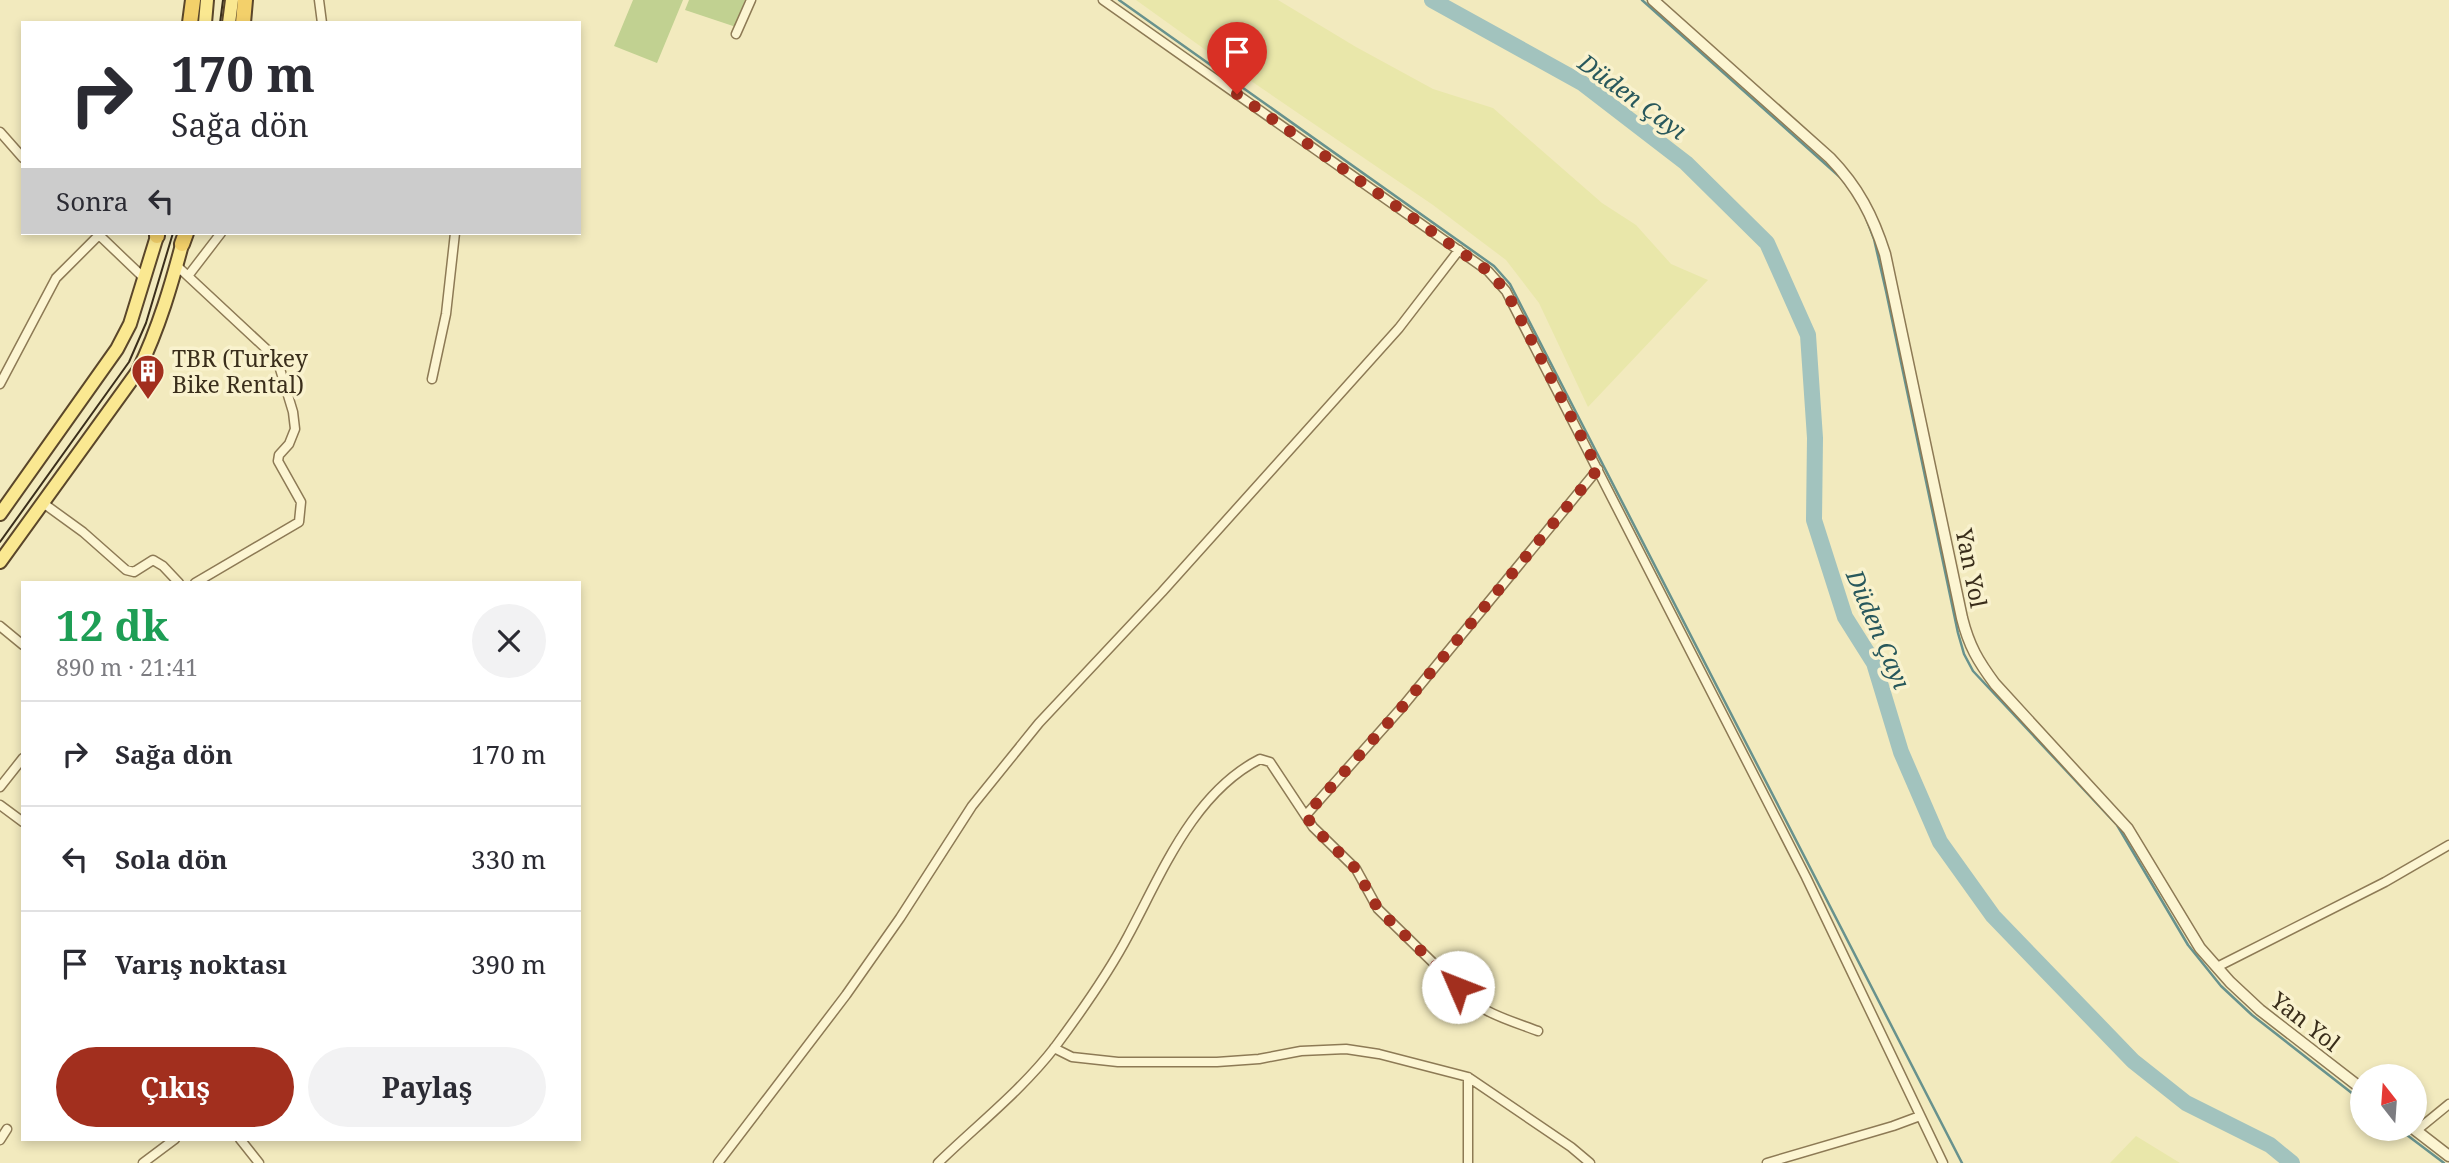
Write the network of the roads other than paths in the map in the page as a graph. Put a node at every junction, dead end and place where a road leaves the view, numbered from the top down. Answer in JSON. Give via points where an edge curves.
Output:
{"nodes":[{"id":1,"x":193,"y":0,"type":"edge"},
{"id":2,"x":207,"y":0,"type":"edge"},
{"id":3,"x":232,"y":0,"type":"edge"},
{"id":4,"x":245,"y":0,"type":"edge"},
{"id":5,"x":319,"y":0,"type":"edge"},
{"id":6,"x":751,"y":0,"type":"edge"},
{"id":7,"x":1103,"y":0,"type":"edge"},
{"id":8,"x":1653,"y":0,"type":"edge"},
{"id":9,"x":190,"y":21,"type":"edge"},
{"id":10,"x":205,"y":21,"type":"edge"},
{"id":11,"x":229,"y":21,"type":"edge"},
{"id":12,"x":243,"y":21,"type":"edge"},
{"id":13,"x":322,"y":21,"type":"edge"},
{"id":14,"x":736,"y":34,"type":"dead end"},
{"id":15,"x":0,"y":132,"type":"edge"},
{"id":16,"x":21,"y":156,"type":"edge"},
{"id":17,"x":97,"y":235,"type":"edge"},
{"id":18,"x":99,"y":235,"type":"edge"},
{"id":19,"x":157,"y":235,"type":"edge"},
{"id":20,"x":219,"y":235,"type":"edge"},
{"id":21,"x":455,"y":235,"type":"edge"},
{"id":22,"x":185,"y":236,"type":"edge"},
{"id":23,"x":1459,"y":250,"type":"junction"},
{"id":24,"x":176,"y":265,"type":"junction"},
{"id":25,"x":188,"y":276,"type":"junction"},
{"id":26,"x":144,"y":278,"type":"junction"},
{"id":27,"x":432,"y":379,"type":"dead end"},
{"id":28,"x":0,"y":384,"type":"edge"},
{"id":29,"x":1598,"y":469,"type":"junction"},
{"id":30,"x":43,"y":503,"type":"junction"},
{"id":31,"x":0,"y":514,"type":"edge"},
{"id":32,"x":0,"y":562,"type":"edge"},
{"id":33,"x":177,"y":581,"type":"edge"},
{"id":34,"x":198,"y":581,"type":"edge"},
{"id":35,"x":0,"y":626,"type":"edge"},
{"id":36,"x":21,"y":643,"type":"edge"},
{"id":37,"x":21,"y":761,"type":"edge"},
{"id":38,"x":0,"y":787,"type":"edge"},
{"id":39,"x":0,"y":805,"type":"edge"},
{"id":40,"x":1306,"y":815,"type":"junction"},
{"id":41,"x":21,"y":821,"type":"edge"},
{"id":42,"x":2449,"y":845,"type":"edge"},
{"id":43,"x":2217,"y":967,"type":"junction"},
{"id":44,"x":1538,"y":1031,"type":"dead end"},
{"id":45,"x":1054,"y":1048,"type":"junction"},
{"id":46,"x":1468,"y":1077,"type":"junction"},
{"id":47,"x":2350,"y":1080,"type":"edge"},
{"id":48,"x":2449,"y":1104,"type":"edge"},
{"id":49,"x":1920,"y":1116,"type":"junction"},
{"id":50,"x":2427,"y":1121,"type":"edge"},
{"id":51,"x":7,"y":1129,"type":"dead end"},
{"id":52,"x":2427,"y":1139,"type":"edge"},
{"id":53,"x":0,"y":1140,"type":"edge"},
{"id":54,"x":172,"y":1141,"type":"edge"},
{"id":55,"x":242,"y":1141,"type":"edge"},
{"id":56,"x":2449,"y":1156,"type":"edge"},
{"id":57,"x":143,"y":1163,"type":"edge"},
{"id":58,"x":259,"y":1163,"type":"edge"},
{"id":59,"x":718,"y":1163,"type":"edge"},
{"id":60,"x":938,"y":1163,"type":"edge"},
{"id":61,"x":1468,"y":1163,"type":"edge"},
{"id":62,"x":1590,"y":1163,"type":"edge"},
{"id":63,"x":1767,"y":1163,"type":"edge"},
{"id":64,"x":1943,"y":1163,"type":"edge"}],
"edges":[{"from":1,"to":9,"type":"highway"},
{"from":2,"to":10,"type":"main road"},
{"from":3,"to":11,"type":"main road"},
{"from":4,"to":12,"type":"highway"},
{"from":5,"to":13,"type":"street"},
{"from":6,"to":14,"type":"street"},
{"from":7,"to":23,"type":"street"},
{"from":8,"to":43,"type":"street","name":"Yan Yol","via":[[1855,185],[1885,254],[1971,649],[1995,684],[2128,830],[2200,948]]},
{"from":15,"to":16,"type":"street"},
{"from":17,"to":28,"type":"street","via":[[56,278]]},
{"from":18,"to":26,"type":"street"},
{"from":19,"to":26,"type":"main road"},
{"from":20,"to":25,"type":"street"},
{"from":21,"to":27,"type":"street","via":[[446,314]]},
{"from":22,"to":24,"type":"main road"},
{"from":23,"to":29,"type":"street","via":[[1506,291]]},
{"from":23,"to":59,"type":"street","via":[[1399,328],[1039,723],[981,796],[846,995]]},
{"from":24,"to":25,"type":"street"},
{"from":24,"to":30,"type":"main road","via":[[152,343],[138,371]]},
{"from":25,"to":34,"type":"street","via":[[277,359],[295,429],[278,461],[300,502],[299,522]]},
{"from":26,"to":31,"type":"main road","via":[[117,349]]},
{"from":29,"to":40,"type":"street","via":[[1403,706]]},
{"from":29,"to":49,"type":"street","via":[[1806,877]]},
{"from":30,"to":32,"type":"main road"},
{"from":30,"to":33,"type":"street","via":[[126,570],[134,572],[153,560]]},
{"from":35,"to":36,"type":"street"},
{"from":37,"to":38,"type":"street"},
{"from":39,"to":41,"type":"street"},
{"from":40,"to":44,"type":"street","via":[[1356,869],[1378,909],[1468,1000]]},
{"from":40,"to":45,"type":"street","via":[[1270,762],[1260,759],[1237,773],[1209,799],[1185,833],[1122,946]]},
{"from":42,"to":43,"type":"street"},
{"from":43,"to":47,"type":"street","name":"Yan Yol","via":[[2260,1010]]},
{"from":45,"to":46,"type":"street","via":[[1072,1057],[1156,1062],[1259,1059],[1346,1049]]},
{"from":45,"to":60,"type":"street","via":[[1019,1088]]},
{"from":46,"to":61,"type":"street"},
{"from":46,"to":62,"type":"street"},
{"from":48,"to":50,"type":"street"},
{"from":49,"to":63,"type":"street"},
{"from":49,"to":64,"type":"street"},
{"from":51,"to":53,"type":"street"},
{"from":52,"to":56,"type":"street"},
{"from":54,"to":57,"type":"street"},
{"from":55,"to":58,"type":"street"}]}
